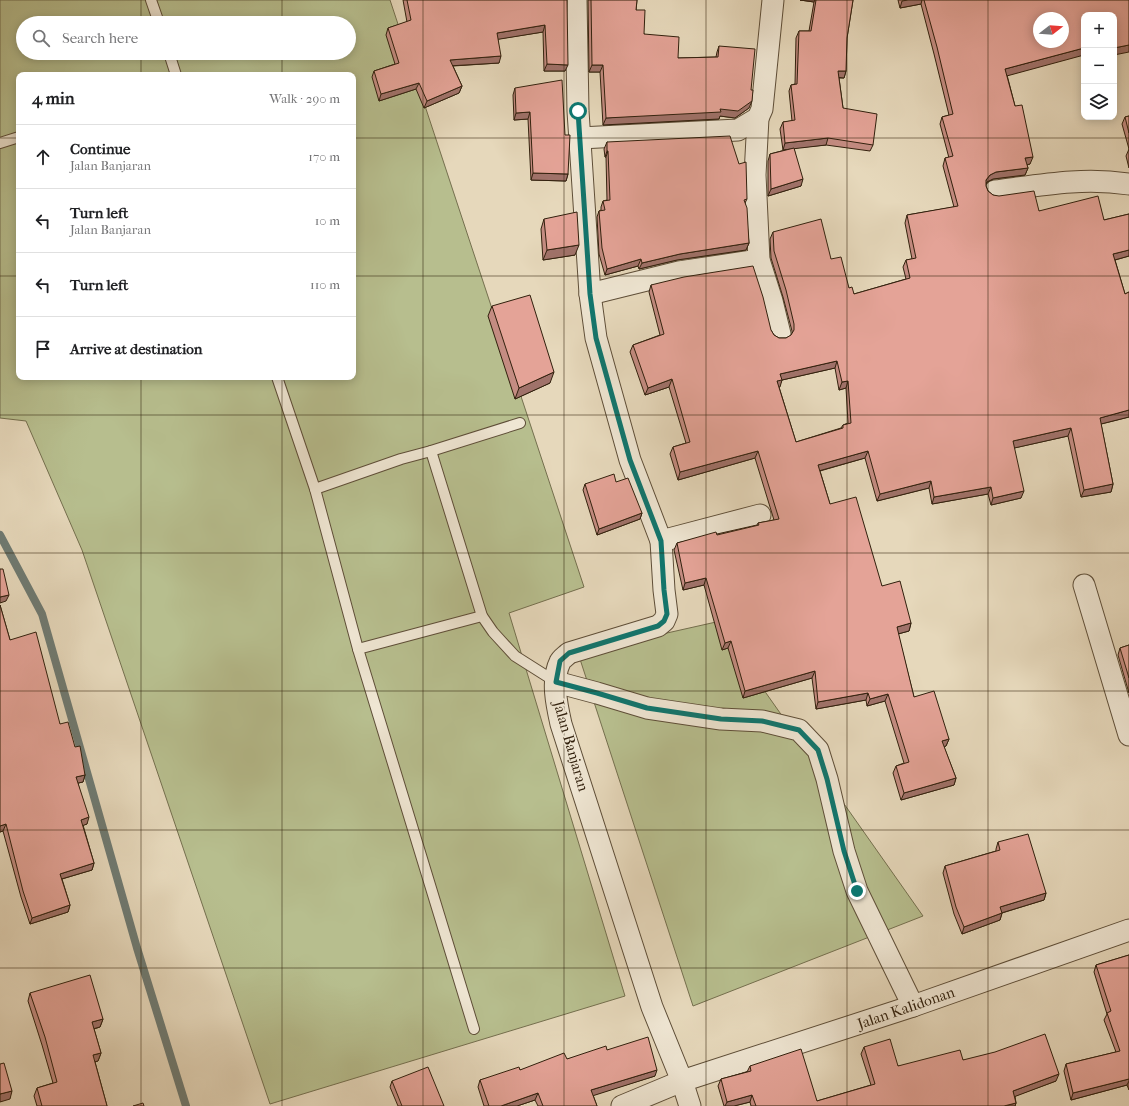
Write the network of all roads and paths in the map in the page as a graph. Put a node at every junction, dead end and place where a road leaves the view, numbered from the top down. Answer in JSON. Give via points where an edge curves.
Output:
{"nodes":[{"id":1,"x":151,"y":0,"type":"edge"},
{"id":2,"x":576,"y":0,"type":"edge"},
{"id":3,"x":773,"y":0,"type":"edge"},
{"id":4,"x":157,"y":16,"type":"edge"},
{"id":5,"x":171,"y":60,"type":"edge"},
{"id":6,"x":175,"y":72,"type":"edge"},
{"id":7,"x":758,"y":118,"type":"junction"},
{"id":8,"x":16,"y":138,"type":"edge"},
{"id":9,"x":580,"y":138,"type":"junction"},
{"id":10,"x":0,"y":143,"type":"edge"},
{"id":11,"x":1129,"y":184,"type":"edge"},
{"id":12,"x":995,"y":191,"type":"dead end"},
{"id":13,"x":760,"y":260,"type":"junction"},
{"id":14,"x":590,"y":294,"type":"junction"},
{"id":15,"x":780,"y":334,"type":"dead end"},
{"id":16,"x":278,"y":380,"type":"edge"},
{"id":17,"x":520,"y":423,"type":"dead end"},
{"id":18,"x":431,"y":451,"type":"junction"},
{"id":19,"x":315,"y":489,"type":"junction"},
{"id":20,"x":760,"y":515,"type":"dead end"},
{"id":21,"x":661,"y":541,"type":"junction"},
{"id":22,"x":1084,"y":585,"type":"dead end"},
{"id":23,"x":482,"y":616,"type":"junction"},
{"id":24,"x":358,"y":649,"type":"junction"},
{"id":25,"x":556,"y":682,"type":"junction"},
{"id":26,"x":1129,"y":735,"type":"edge"},
{"id":27,"x":1129,"y":930,"type":"edge"},
{"id":28,"x":913,"y":1006,"type":"junction"},
{"id":29,"x":474,"y":1029,"type":"dead end"},
{"id":30,"x":682,"y":1081,"type":"junction"},
{"id":31,"x":645,"y":1101,"type":"edge"},
{"id":32,"x":622,"y":1106,"type":"edge"},
{"id":33,"x":690,"y":1106,"type":"edge"}],
"edges":[{"from":1,"to":4,"type":"lane"},
{"from":2,"to":9,"type":"street","name":"Jalan Banjaran"},
{"from":3,"to":7,"type":"street","via":[[765,87]]},
{"from":5,"to":6,"type":"lane"},
{"from":7,"to":9,"type":"street","via":[[738,130]]},
{"from":7,"to":13,"type":"street","via":[[755,175]]},
{"from":8,"to":10,"type":"lane"},
{"from":9,"to":14,"type":"street","name":"Jalan Banjaran"},
{"from":11,"to":12,"type":"street","via":[[1064,181]]},
{"from":13,"to":14,"type":"street","via":[[679,272]]},
{"from":13,"to":15,"type":"street"},
{"from":14,"to":21,"type":"street","name":"Jalan Banjaran","via":[[596,338],[630,460]]},
{"from":16,"to":19,"type":"lane"},
{"from":17,"to":18,"type":"lane"},
{"from":18,"to":19,"type":"lane"},
{"from":18,"to":23,"type":"lane"},
{"from":19,"to":24,"type":"lane"},
{"from":20,"to":21,"type":"street"},
{"from":21,"to":25,"type":"street","name":"Jalan Banjaran","via":[[667,614],[664,621],[658,626],[569,653],[560,661]]},
{"from":22,"to":26,"type":"street"},
{"from":23,"to":24,"type":"lane"},
{"from":23,"to":25,"type":"lane","via":[[514,656]]},
{"from":24,"to":29,"type":"lane"},
{"from":25,"to":28,"type":"street","via":[[647,708],[721,719],[762,721],[799,730],[818,750],[857,891]]},
{"from":25,"to":30,"type":"street","name":"Jalan Banjaran","via":[[556,702],[562,724],[652,1007]]},
{"from":27,"to":28,"type":"street","name":"Jalan Kalidonan"},
{"from":28,"to":30,"type":"street","name":"Jalan Kalidonan"},
{"from":30,"to":31,"type":"street","name":"Jalan Kalidonan"},
{"from":30,"to":33,"type":"street","name":"Jalan Banjaran"},
{"from":31,"to":32,"type":"street","name":"Jalan Kalidonan"}]}
